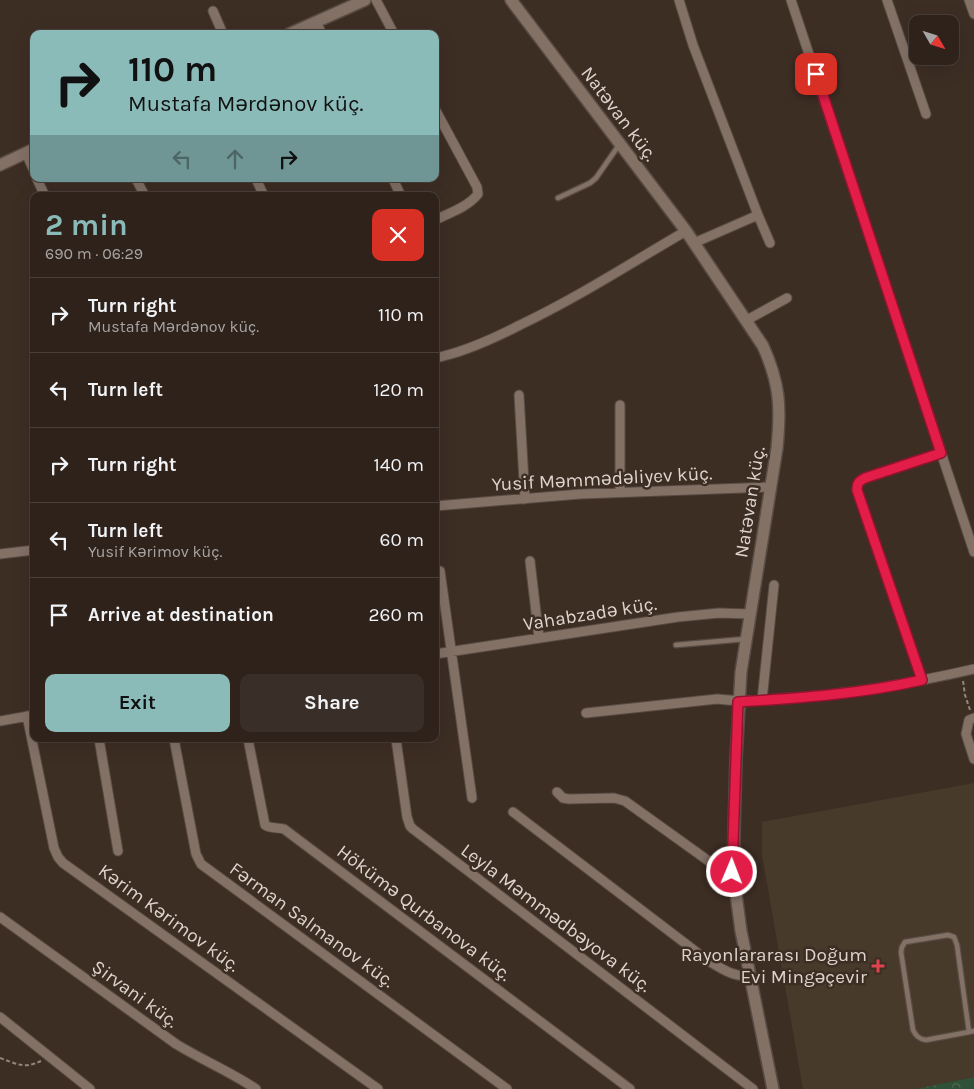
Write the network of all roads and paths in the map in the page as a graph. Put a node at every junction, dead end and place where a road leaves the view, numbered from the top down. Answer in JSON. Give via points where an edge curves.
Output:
{"nodes":[{"id":1,"x":366,"y":0,"type":"edge"},
{"id":2,"x":376,"y":0,"type":"edge"},
{"id":3,"x":511,"y":0,"type":"edge"},
{"id":4,"x":679,"y":0,"type":"edge"},
{"id":5,"x":791,"y":0,"type":"edge"},
{"id":6,"x":887,"y":0,"type":"edge"},
{"id":7,"x":969,"y":0,"type":"edge"},
{"id":8,"x":213,"y":11,"type":"dead end"},
{"id":9,"x":974,"y":14,"type":"edge"},
{"id":10,"x":316,"y":22,"type":"junction"},
{"id":11,"x":221,"y":30,"type":"edge"},
{"id":12,"x":299,"y":30,"type":"edge"},
{"id":13,"x":320,"y":30,"type":"edge"},
{"id":14,"x":392,"y":30,"type":"edge"},
{"id":15,"x":926,"y":114,"type":"dead end"},
{"id":16,"x":439,"y":116,"type":"edge"},
{"id":17,"x":620,"y":144,"type":"junction"},
{"id":18,"x":30,"y":151,"type":"edge"},
{"id":19,"x":0,"y":165,"type":"edge"},
{"id":20,"x":558,"y":198,"type":"dead end"},
{"id":21,"x":758,"y":215,"type":"junction"},
{"id":22,"x":439,"y":218,"type":"edge"},
{"id":23,"x":686,"y":231,"type":"junction"},
{"id":24,"x":770,"y":243,"type":"dead end"},
{"id":25,"x":694,"y":244,"type":"junction"},
{"id":26,"x":787,"y":298,"type":"dead end"},
{"id":27,"x":747,"y":320,"type":"junction"},
{"id":28,"x":439,"y":357,"type":"edge"},
{"id":29,"x":519,"y":395,"type":"dead end"},
{"id":30,"x":620,"y":405,"type":"dead end"},
{"id":31,"x":941,"y":453,"type":"junction"},
{"id":32,"x":771,"y":487,"type":"junction"},
{"id":33,"x":620,"y":492,"type":"junction"},
{"id":34,"x":525,"y":499,"type":"junction"},
{"id":35,"x":439,"y":506,"type":"edge"},
{"id":36,"x":30,"y":550,"type":"edge"},
{"id":37,"x":974,"y":552,"type":"edge"},
{"id":38,"x":0,"y":554,"type":"edge"},
{"id":39,"x":530,"y":561,"type":"dead end"},
{"id":40,"x":440,"y":571,"type":"dead end"},
{"id":41,"x":774,"y":585,"type":"dead end"},
{"id":42,"x":750,"y":614,"type":"junction"},
{"id":43,"x":539,"y":638,"type":"junction"},
{"id":44,"x":746,"y":639,"type":"junction"},
{"id":45,"x":676,"y":645,"type":"dead end"},
{"id":46,"x":452,"y":652,"type":"junction"},
{"id":47,"x":439,"y":654,"type":"edge"},
{"id":48,"x":974,"y":668,"type":"edge"},
{"id":49,"x":962,"y":671,"type":"junction"},
{"id":50,"x":922,"y":680,"type":"junction"},
{"id":51,"x":762,"y":700,"type":"junction"},
{"id":52,"x":738,"y":702,"type":"junction"},
{"id":53,"x":586,"y":712,"type":"dead end"},
{"id":54,"x":30,"y":716,"type":"edge"},
{"id":55,"x":973,"y":718,"type":"edge"},
{"id":56,"x":0,"y":721,"type":"edge"},
{"id":57,"x":35,"y":742,"type":"edge"},
{"id":58,"x":100,"y":742,"type":"edge"},
{"id":59,"x":175,"y":742,"type":"edge"},
{"id":60,"x":249,"y":742,"type":"edge"},
{"id":61,"x":396,"y":742,"type":"edge"},
{"id":62,"x":974,"y":758,"type":"edge"},
{"id":63,"x":557,"y":792,"type":"dead end"},
{"id":64,"x":472,"y":798,"type":"dead end"},
{"id":65,"x":513,"y":812,"type":"dead end"},
{"id":66,"x":118,"y":851,"type":"dead end"},
{"id":67,"x":732,"y":872,"type":"junction"},
{"id":68,"x":0,"y":917,"type":"edge"},
{"id":69,"x":750,"y":976,"type":"junction"},
{"id":70,"x":0,"y":1017,"type":"edge"},
{"id":71,"x":972,"y":1032,"type":"edge"},
{"id":72,"x":50,"y":1057,"type":"junction"},
{"id":73,"x":0,"y":1058,"type":"edge"},
{"id":74,"x":90,"y":1089,"type":"edge"},
{"id":75,"x":256,"y":1089,"type":"edge"},
{"id":76,"x":378,"y":1089,"type":"edge"},
{"id":77,"x":507,"y":1089,"type":"edge"},
{"id":78,"x":630,"y":1089,"type":"edge"},
{"id":79,"x":753,"y":1089,"type":"edge"},
{"id":80,"x":774,"y":1089,"type":"edge"}],
"edges":[{"from":1,"to":10,"type":"street"},
{"from":2,"to":14,"type":"street"},
{"from":3,"to":17,"type":"street","name":"Natəvan küç."},
{"from":4,"to":21,"type":"street"},
{"from":5,"to":31,"type":"street"},
{"from":6,"to":15,"type":"street"},
{"from":7,"to":9,"type":"street"},
{"from":8,"to":11,"type":"street"},
{"from":10,"to":12,"type":"street"},
{"from":10,"to":13,"type":"street"},
{"from":16,"to":22,"type":"street","via":[[478,194],[466,205]]},
{"from":17,"to":20,"type":"lane","via":[[596,178]]},
{"from":17,"to":23,"type":"street","name":"Natəvan küç."},
{"from":18,"to":19,"type":"street"},
{"from":21,"to":24,"type":"street"},
{"from":21,"to":25,"type":"street"},
{"from":23,"to":25,"type":"street","name":"Natəvan küç."},
{"from":23,"to":28,"type":"street","via":[[555,308],[492,339]]},
{"from":25,"to":27,"type":"street","name":"Natəvan küç."},
{"from":26,"to":27,"type":"street"},
{"from":27,"to":32,"type":"street","name":"Natəvan küç.","via":[[772,366],[780,400]]},
{"from":29,"to":34,"type":"street"},
{"from":30,"to":33,"type":"street"},
{"from":31,"to":37,"type":"street"},
{"from":31,"to":50,"type":"street","via":[[865,478],[857,485]]},
{"from":32,"to":33,"type":"street","name":"Yusif Məmmədəliyev küç."},
{"from":32,"to":42,"type":"street","name":"Natəvan küç."},
{"from":33,"to":34,"type":"street","name":"Yusif Məmmədəliyev küç."},
{"from":34,"to":35,"type":"street","name":"Yusif Məmmədəliyev küç."},
{"from":36,"to":38,"type":"street"},
{"from":39,"to":43,"type":"street"},
{"from":40,"to":46,"type":"street"},
{"from":41,"to":51,"type":"street"},
{"from":42,"to":43,"type":"street","name":"Vahabzadə küç.","via":[[719,613]]},
{"from":42,"to":44,"type":"street","name":"Natəvan küç."},
{"from":43,"to":46,"type":"street","name":"Vahabzadə küç."},
{"from":44,"to":45,"type":"lane"},
{"from":44,"to":52,"type":"street","name":"Natəvan küç."},
{"from":46,"to":47,"type":"street","name":"Vahabzadə küç."},
{"from":46,"to":64,"type":"street"},
{"from":48,"to":49,"type":"street"},
{"from":49,"to":50,"type":"street"},
{"from":49,"to":55,"type":"path","via":[[965,695]]},
{"from":50,"to":51,"type":"street","via":[[825,696]]},
{"from":51,"to":52,"type":"street"},
{"from":52,"to":53,"type":"street","via":[[717,699]]},
{"from":52,"to":67,"type":"street","name":"Natəvan küç."},
{"from":54,"to":56,"type":"street"},
{"from":55,"to":62,"type":"street","via":[[966,724],[966,734]]},
{"from":57,"to":76,"type":"street","name":"Kərim Kərimov küç.","via":[[58,857]]},
{"from":58,"to":66,"type":"street"},
{"from":59,"to":77,"type":"street","name":"Fərman Salmanov küç.","via":[[196,854],[202,864]]},
{"from":60,"to":78,"type":"street","name":"Hökümə Qurbanova küç.","via":[[265,825],[284,829]]},
{"from":61,"to":79,"type":"street","name":"Leyla Məmmədbəyova küç.","via":[[407,817],[413,829]]},
{"from":63,"to":67,"type":"street","via":[[569,800],[614,798],[625,801],[717,867]]},
{"from":65,"to":69,"type":"street","via":[[707,960],[739,977]]},
{"from":67,"to":69,"type":"street","name":"Natəvan küç."},
{"from":68,"to":75,"type":"street","name":"Şirvani küç.","via":[[176,1044]]},
{"from":69,"to":80,"type":"street","name":"Natəvan küç."},
{"from":70,"to":72,"type":"street"},
{"from":71,"to":71,"type":"lane","via":[[926,1040],[916,1036],[912,1030],[901,952],[906,942],[954,937]]},
{"from":72,"to":73,"type":"path","via":[[21,1066]]},
{"from":72,"to":74,"type":"street"}]}
